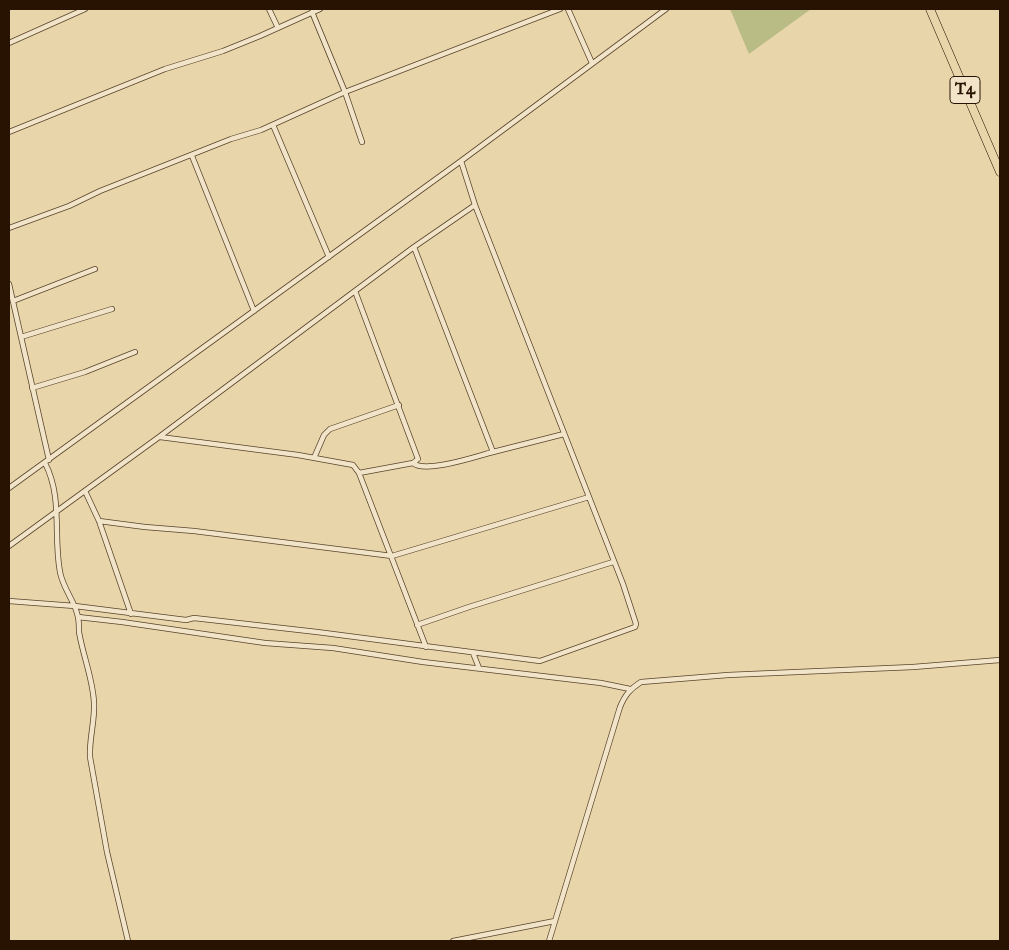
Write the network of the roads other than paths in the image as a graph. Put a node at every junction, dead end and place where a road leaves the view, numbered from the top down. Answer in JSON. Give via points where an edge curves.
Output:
{"nodes":[{"id":1,"x":85,"y":9,"type":"edge"},
{"id":2,"x":269,"y":9,"type":"edge"},
{"id":3,"x":320,"y":9,"type":"edge"},
{"id":4,"x":560,"y":9,"type":"edge"},
{"id":5,"x":568,"y":9,"type":"edge"},
{"id":6,"x":666,"y":9,"type":"edge"},
{"id":7,"x":930,"y":9,"type":"edge"},
{"id":8,"x":312,"y":12,"type":"junction"},
{"id":9,"x":278,"y":28,"type":"junction"},
{"id":10,"x":9,"y":43,"type":"edge"},
{"id":11,"x":592,"y":63,"type":"junction"},
{"id":12,"x":345,"y":92,"type":"junction"},
{"id":13,"x":273,"y":125,"type":"junction"},
{"id":14,"x":9,"y":132,"type":"edge"},
{"id":15,"x":362,"y":142,"type":"dead end"},
{"id":16,"x":192,"y":156,"type":"junction"},
{"id":17,"x":460,"y":161,"type":"junction"},
{"id":18,"x":1000,"y":172,"type":"edge"},
{"id":19,"x":475,"y":205,"type":"junction"},
{"id":20,"x":9,"y":228,"type":"edge"},
{"id":21,"x":414,"y":247,"type":"junction"},
{"id":22,"x":329,"y":257,"type":"junction"},
{"id":23,"x":95,"y":269,"type":"dead end"},
{"id":24,"x":9,"y":284,"type":"edge"},
{"id":25,"x":355,"y":292,"type":"junction"},
{"id":26,"x":13,"y":301,"type":"junction"},
{"id":27,"x":112,"y":309,"type":"dead end"},
{"id":28,"x":254,"y":311,"type":"junction"},
{"id":29,"x":21,"y":337,"type":"junction"},
{"id":30,"x":135,"y":352,"type":"dead end"},
{"id":31,"x":32,"y":388,"type":"junction"},
{"id":32,"x":399,"y":405,"type":"junction"},
{"id":33,"x":564,"y":434,"type":"junction"},
{"id":34,"x":159,"y":437,"type":"junction"},
{"id":35,"x":493,"y":452,"type":"junction"},
{"id":36,"x":314,"y":458,"type":"junction"},
{"id":37,"x":47,"y":462,"type":"junction"},
{"id":38,"x":413,"y":463,"type":"junction"},
{"id":39,"x":359,"y":473,"type":"junction"},
{"id":40,"x":9,"y":488,"type":"edge"},
{"id":41,"x":85,"y":490,"type":"junction"},
{"id":42,"x":589,"y":497,"type":"junction"},
{"id":43,"x":57,"y":509,"type":"junction"},
{"id":44,"x":99,"y":521,"type":"junction"},
{"id":45,"x":9,"y":546,"type":"edge"},
{"id":46,"x":390,"y":555,"type":"junction"},
{"id":47,"x":613,"y":562,"type":"junction"},
{"id":48,"x":9,"y":601,"type":"edge"},
{"id":49,"x":75,"y":606,"type":"junction"},
{"id":50,"x":131,"y":614,"type":"junction"},
{"id":51,"x":78,"y":617,"type":"junction"},
{"id":52,"x":417,"y":625,"type":"junction"},
{"id":53,"x":426,"y":647,"type":"junction"},
{"id":54,"x":473,"y":653,"type":"junction"},
{"id":55,"x":1000,"y":660,"type":"edge"},
{"id":56,"x":478,"y":668,"type":"junction"},
{"id":57,"x":630,"y":689,"type":"junction"},
{"id":58,"x":555,"y":921,"type":"junction"},
{"id":59,"x":128,"y":941,"type":"edge"},
{"id":60,"x":453,"y":941,"type":"edge"},
{"id":61,"x":549,"y":941,"type":"edge"}],
"edges":[{"from":1,"to":10,"type":"street"},
{"from":2,"to":9,"type":"street"},
{"from":3,"to":8,"type":"street"},
{"from":4,"to":12,"type":"street"},
{"from":5,"to":11,"type":"street"},
{"from":6,"to":11,"type":"street"},
{"from":7,"to":18,"type":"highway","number":"T4"},
{"from":8,"to":9,"type":"street"},
{"from":8,"to":12,"type":"street"},
{"from":9,"to":14,"type":"street","via":[[223,51],[165,69]]},
{"from":11,"to":17,"type":"street"},
{"from":12,"to":13,"type":"street"},
{"from":12,"to":15,"type":"street"},
{"from":13,"to":16,"type":"street"},
{"from":13,"to":22,"type":"street"},
{"from":16,"to":20,"type":"street"},
{"from":16,"to":28,"type":"street"},
{"from":17,"to":19,"type":"street"},
{"from":17,"to":22,"type":"street"},
{"from":19,"to":21,"type":"street"},
{"from":19,"to":33,"type":"street"},
{"from":21,"to":25,"type":"street"},
{"from":21,"to":35,"type":"street"},
{"from":22,"to":28,"type":"street"},
{"from":23,"to":26,"type":"street"},
{"from":24,"to":26,"type":"street"},
{"from":25,"to":32,"type":"street"},
{"from":25,"to":34,"type":"street"},
{"from":26,"to":29,"type":"street"},
{"from":27,"to":29,"type":"street"},
{"from":28,"to":37,"type":"street"},
{"from":29,"to":31,"type":"street"},
{"from":30,"to":31,"type":"street"},
{"from":31,"to":37,"type":"street"},
{"from":32,"to":36,"type":"street","via":[[330,429]]},
{"from":32,"to":38,"type":"street","via":[[418,459]]},
{"from":33,"to":35,"type":"street"},
{"from":33,"to":42,"type":"street"},
{"from":34,"to":36,"type":"street"},
{"from":34,"to":41,"type":"street"},
{"from":35,"to":38,"type":"street","via":[[423,467]]},
{"from":36,"to":39,"type":"street","via":[[353,465]]},
{"from":37,"to":40,"type":"street"},
{"from":37,"to":43,"type":"street"},
{"from":38,"to":39,"type":"street"},
{"from":39,"to":46,"type":"street"},
{"from":41,"to":43,"type":"street"},
{"from":41,"to":44,"type":"street"},
{"from":42,"to":46,"type":"street"},
{"from":42,"to":47,"type":"street"},
{"from":43,"to":45,"type":"street"},
{"from":43,"to":49,"type":"street","via":[[59,571]]},
{"from":44,"to":46,"type":"street"},
{"from":44,"to":50,"type":"street"},
{"from":46,"to":52,"type":"street"},
{"from":47,"to":52,"type":"street"},
{"from":47,"to":54,"type":"street","via":[[635,627],[540,661]]},
{"from":48,"to":49,"type":"street"},
{"from":49,"to":50,"type":"street"},
{"from":49,"to":51,"type":"street"},
{"from":50,"to":53,"type":"street","via":[[263,626]]},
{"from":51,"to":56,"type":"street"},
{"from":51,"to":59,"type":"street","via":[[94,704],[90,756]]},
{"from":52,"to":53,"type":"street"},
{"from":53,"to":54,"type":"street"},
{"from":54,"to":56,"type":"street"},
{"from":55,"to":57,"type":"street","via":[[650,680]]},
{"from":56,"to":57,"type":"street"},
{"from":57,"to":58,"type":"street","via":[[620,707]]},
{"from":58,"to":60,"type":"street"},
{"from":58,"to":61,"type":"street"}]}
